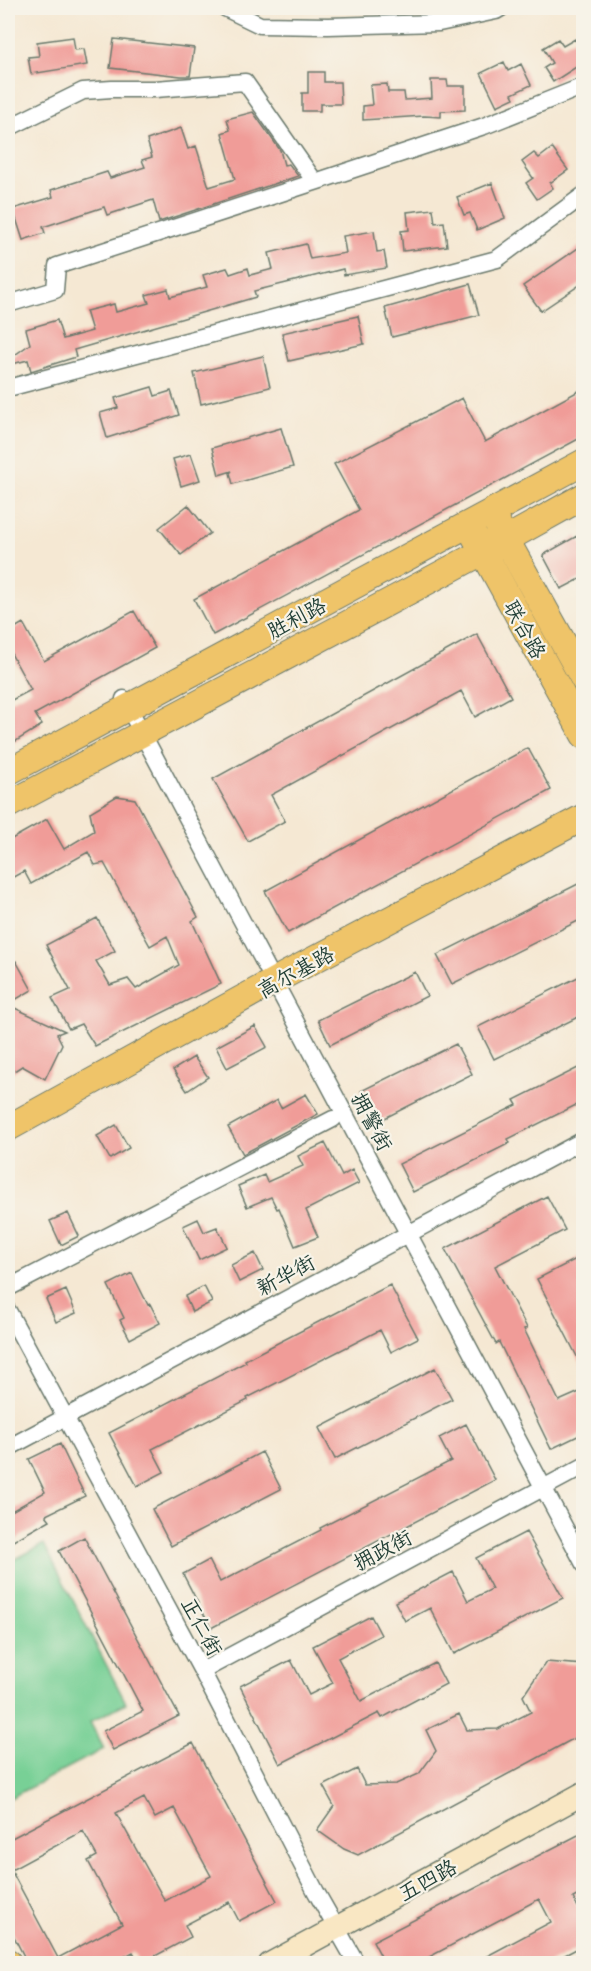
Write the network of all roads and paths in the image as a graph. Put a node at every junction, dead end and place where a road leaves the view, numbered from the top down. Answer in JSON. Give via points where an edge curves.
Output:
{"nodes":[{"id":1,"x":225,"y":8,"type":"edge"},
{"id":2,"x":501,"y":8,"type":"edge"},
{"id":3,"x":584,"y":86,"type":"edge"},
{"id":4,"x":8,"y":128,"type":"edge"},
{"id":5,"x":315,"y":182,"type":"junction"},
{"id":6,"x":584,"y":195,"type":"edge"},
{"id":7,"x":8,"y":304,"type":"edge"},
{"id":8,"x":8,"y":388,"type":"edge"},
{"id":9,"x":584,"y":462,"type":"edge"},
{"id":10,"x":584,"y":496,"type":"edge"},
{"id":11,"x":491,"y":511,"type":"junction"},
{"id":12,"x":468,"y":524,"type":"junction"},
{"id":13,"x":505,"y":540,"type":"junction"},
{"id":14,"x":483,"y":552,"type":"junction"},
{"id":15,"x":584,"y":680,"type":"edge"},
{"id":16,"x":126,"y":703,"type":"junction"},
{"id":17,"x":142,"y":734,"type":"junction"},
{"id":18,"x":584,"y":735,"type":"edge"},
{"id":19,"x":8,"y":772,"type":"edge"},
{"id":20,"x":8,"y":805,"type":"edge"},
{"id":21,"x":584,"y":817,"type":"edge"},
{"id":22,"x":274,"y":981,"type":"junction"},
{"id":23,"x":333,"y":1119,"type":"dead end"},
{"id":24,"x":8,"y":1128,"type":"edge"},
{"id":25,"x":584,"y":1140,"type":"edge"},
{"id":26,"x":408,"y":1234,"type":"junction"},
{"id":27,"x":8,"y":1288,"type":"edge"},
{"id":28,"x":8,"y":1311,"type":"edge"},
{"id":29,"x":66,"y":1417,"type":"junction"},
{"id":30,"x":8,"y":1448,"type":"edge"},
{"id":31,"x":584,"y":1466,"type":"edge"},
{"id":32,"x":543,"y":1488,"type":"junction"},
{"id":33,"x":584,"y":1564,"type":"edge"},
{"id":34,"x":202,"y":1671,"type":"junction"},
{"id":35,"x":584,"y":1793,"type":"edge"},
{"id":36,"x":336,"y":1927,"type":"junction"},
{"id":37,"x":270,"y":1964,"type":"edge"},
{"id":38,"x":357,"y":1964,"type":"edge"}],
"edges":[{"from":1,"to":2,"type":"street","via":[[260,24],[328,26],[439,23]]},
{"from":3,"to":5,"type":"street","via":[[483,126]]},
{"from":4,"to":5,"type":"street","via":[[83,91],[245,82]]},
{"from":5,"to":7,"type":"street","via":[[57,266],[55,290]]},
{"from":6,"to":8,"type":"street","via":[[497,259]]},
{"from":9,"to":11,"type":"main road","name":"胜利路"},
{"from":10,"to":13,"type":"main road","name":"胜利路"},
{"from":11,"to":12,"type":"main road","name":"胜利路"},
{"from":11,"to":13,"type":"main road","name":"联合路"},
{"from":12,"to":14,"type":"main road","name":"联合路"},
{"from":12,"to":16,"type":"main road","name":"胜利路"},
{"from":13,"to":14,"type":"main road","name":"胜利路"},
{"from":13,"to":15,"type":"main road","name":"联合路"},
{"from":14,"to":17,"type":"main road","name":"胜利路"},
{"from":14,"to":18,"type":"main road","name":"联合路"},
{"from":16,"to":17,"type":"street","name":"拥警街"},
{"from":16,"to":19,"type":"main road","name":"胜利路"},
{"from":17,"to":20,"type":"main road","name":"胜利路"},
{"from":17,"to":22,"type":"street","name":"拥警街"},
{"from":21,"to":22,"type":"main road","name":"高尔基路"},
{"from":22,"to":24,"type":"main road","name":"高尔基路"},
{"from":22,"to":26,"type":"street","name":"拥警街"},
{"from":23,"to":27,"type":"street"},
{"from":25,"to":26,"type":"street","name":"新华街"},
{"from":26,"to":29,"type":"street","name":"新华街"},
{"from":26,"to":32,"type":"street","name":"拥警街"},
{"from":28,"to":29,"type":"street","name":"正仁街"},
{"from":29,"to":30,"type":"street","name":"新华街"},
{"from":29,"to":34,"type":"street","name":"正仁街"},
{"from":31,"to":32,"type":"street","name":"拥政街"},
{"from":32,"to":33,"type":"street","name":"拥警街"},
{"from":32,"to":34,"type":"street","name":"拥政街"},
{"from":34,"to":36,"type":"street","name":"正仁街"},
{"from":35,"to":36,"type":"main road","name":"五四路"},
{"from":36,"to":37,"type":"main road","name":"五四路"},
{"from":36,"to":38,"type":"street","name":"正仁街"}]}
